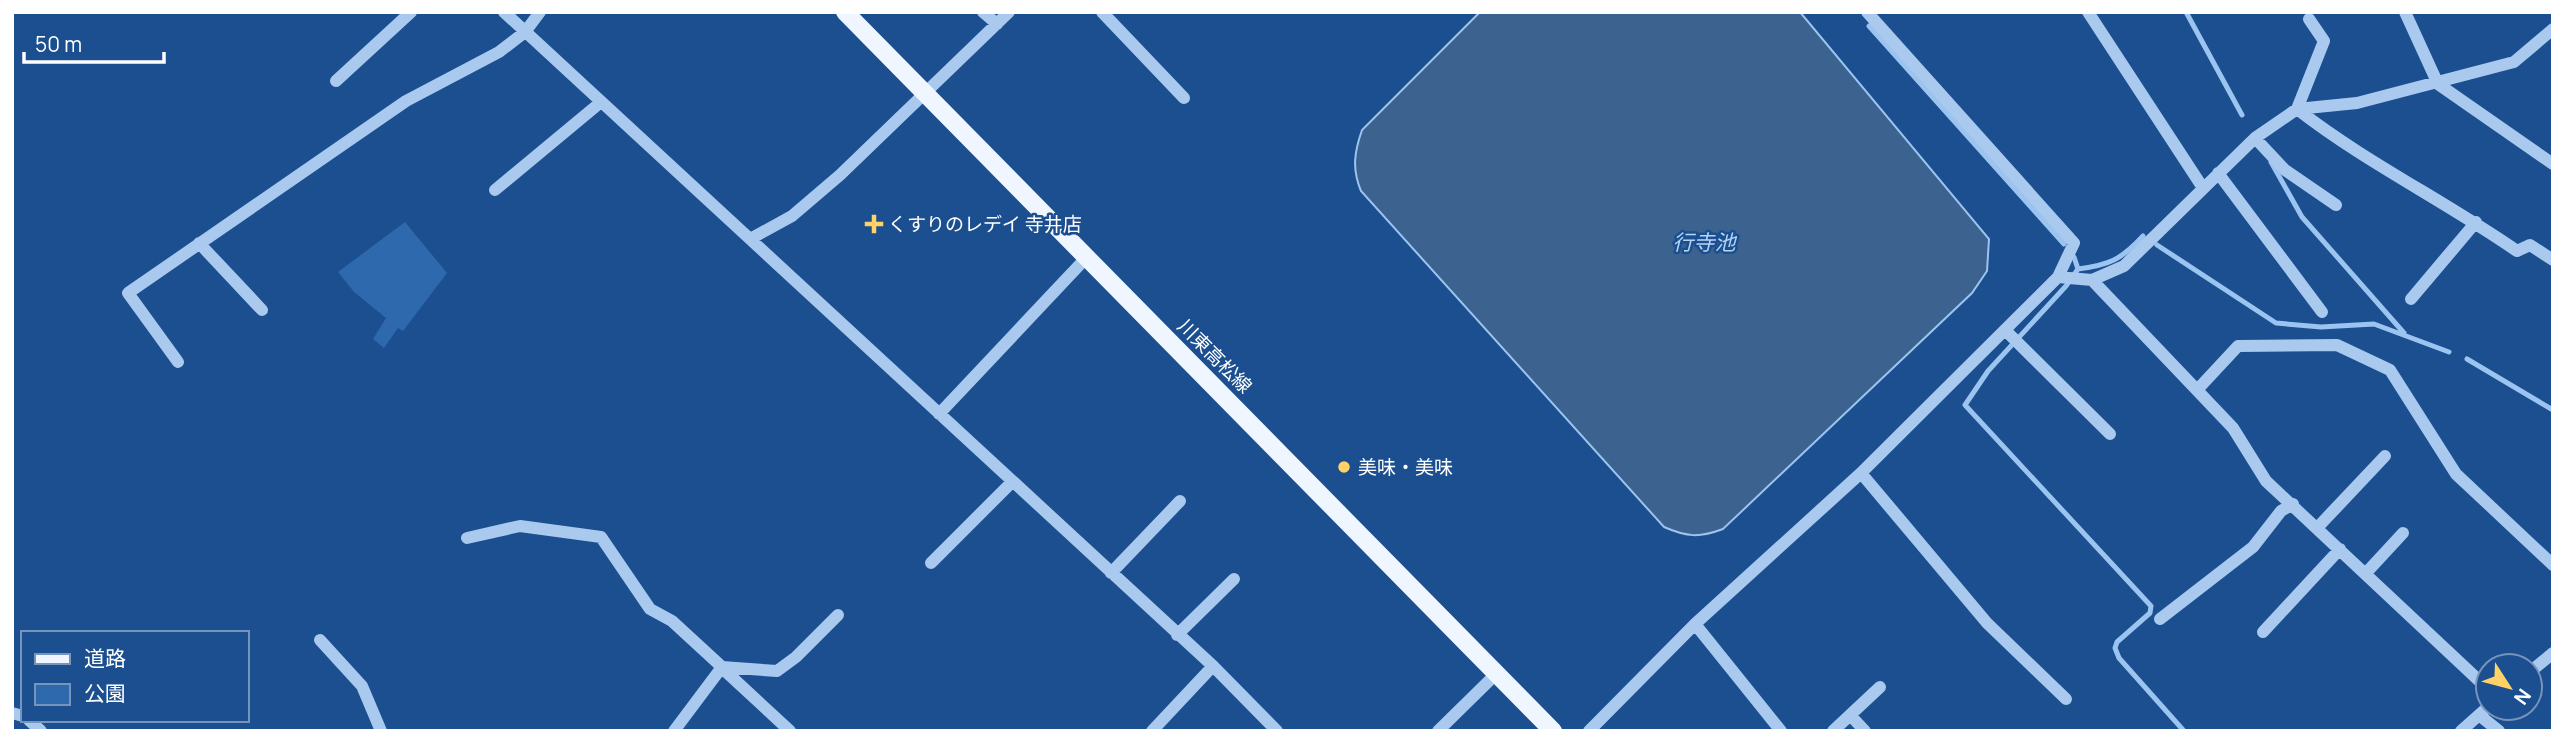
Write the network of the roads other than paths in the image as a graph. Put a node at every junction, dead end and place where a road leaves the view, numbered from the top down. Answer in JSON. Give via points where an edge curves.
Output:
{"nodes":[{"id":1,"x":411,"y":12,"type":"edge"},
{"id":2,"x":504,"y":12,"type":"edge"},
{"id":3,"x":540,"y":12,"type":"edge"},
{"id":4,"x":845,"y":12,"type":"edge"},
{"id":5,"x":983,"y":12,"type":"edge"},
{"id":6,"x":1009,"y":12,"type":"edge"},
{"id":7,"x":1101,"y":12,"type":"edge"},
{"id":8,"x":2088,"y":12,"type":"edge"},
{"id":9,"x":2405,"y":12,"type":"edge"},
{"id":10,"x":1869,"y":13,"type":"edge"},
{"id":11,"x":2309,"y":19,"type":"dead end"},
{"id":12,"x":997,"y":23,"type":"junction"},
{"id":13,"x":2553,"y":29,"type":"edge"},
{"id":14,"x":525,"y":32,"type":"junction"},
{"id":15,"x":336,"y":81,"type":"dead end"},
{"id":16,"x":2438,"y":84,"type":"junction"},
{"id":17,"x":925,"y":92,"type":"junction"},
{"id":18,"x":1184,"y":98,"type":"dead end"},
{"id":19,"x":601,"y":102,"type":"junction"},
{"id":20,"x":2297,"y":109,"type":"junction"},
{"id":21,"x":2255,"y":138,"type":"junction"},
{"id":22,"x":2553,"y":164,"type":"edge"},
{"id":23,"x":2218,"y":173,"type":"junction"},
{"id":24,"x":2203,"y":188,"type":"junction"},
{"id":25,"x":495,"y":190,"type":"dead end"},
{"id":26,"x":2336,"y":205,"type":"dead end"},
{"id":27,"x":2476,"y":222,"type":"junction"},
{"id":28,"x":752,"y":238,"type":"junction"},
{"id":29,"x":198,"y":243,"type":"junction"},
{"id":30,"x":1087,"y":257,"type":"junction"},
{"id":31,"x":2553,"y":260,"type":"edge"},
{"id":32,"x":2067,"y":278,"type":"junction"},
{"id":33,"x":2092,"y":279,"type":"junction"},
{"id":34,"x":2411,"y":299,"type":"dead end"},
{"id":35,"x":262,"y":310,"type":"dead end"},
{"id":36,"x":2322,"y":312,"type":"dead end"},
{"id":37,"x":2012,"y":336,"type":"junction"},
{"id":38,"x":178,"y":362,"type":"dead end"},
{"id":39,"x":2197,"y":390,"type":"junction"},
{"id":40,"x":939,"y":414,"type":"junction"},
{"id":41,"x":2110,"y":434,"type":"dead end"},
{"id":42,"x":2385,"y":456,"type":"dead end"},
{"id":43,"x":1861,"y":473,"type":"junction"},
{"id":44,"x":1011,"y":482,"type":"junction"},
{"id":45,"x":1180,"y":501,"type":"dead end"},
{"id":46,"x":2293,"y":505,"type":"junction"},
{"id":47,"x":2317,"y":527,"type":"junction"},
{"id":48,"x":2403,"y":533,"type":"dead end"},
{"id":49,"x":467,"y":538,"type":"dead end"},
{"id":50,"x":2340,"y":549,"type":"junction"},
{"id":51,"x":931,"y":563,"type":"dead end"},
{"id":52,"x":2553,"y":565,"type":"edge"},
{"id":53,"x":1111,"y":573,"type":"junction"},
{"id":54,"x":2366,"y":573,"type":"junction"},
{"id":55,"x":1234,"y":579,"type":"dead end"},
{"id":56,"x":838,"y":615,"type":"dead end"},
{"id":57,"x":2160,"y":619,"type":"dead end"},
{"id":58,"x":1695,"y":624,"type":"junction"},
{"id":59,"x":2263,"y":632,"type":"dead end"},
{"id":60,"x":1177,"y":635,"type":"junction"},
{"id":61,"x":320,"y":640,"type":"dead end"},
{"id":62,"x":1213,"y":666,"type":"junction"},
{"id":63,"x":722,"y":667,"type":"junction"},
{"id":64,"x":1497,"y":673,"type":"junction"},
{"id":65,"x":2474,"y":676,"type":"edge"},
{"id":66,"x":1880,"y":687,"type":"dead end"},
{"id":67,"x":2066,"y":699,"type":"dead end"},
{"id":68,"x":1850,"y":715,"type":"junction"},
{"id":69,"x":382,"y":731,"type":"edge"},
{"id":70,"x":674,"y":731,"type":"edge"},
{"id":71,"x":790,"y":731,"type":"edge"},
{"id":72,"x":1152,"y":731,"type":"edge"},
{"id":73,"x":1276,"y":731,"type":"edge"},
{"id":74,"x":1438,"y":731,"type":"edge"},
{"id":75,"x":1553,"y":731,"type":"edge"},
{"id":76,"x":1588,"y":731,"type":"edge"},
{"id":77,"x":1781,"y":731,"type":"edge"},
{"id":78,"x":1833,"y":731,"type":"edge"},
{"id":79,"x":1864,"y":731,"type":"edge"}],
"edges":[{"from":1,"to":15,"type":"street"},
{"from":2,"to":14,"type":"street"},
{"from":3,"to":14,"type":"street"},
{"from":4,"to":17,"type":"main road","name":"川東高松線"},
{"from":5,"to":12,"type":"street"},
{"from":6,"to":12,"type":"street"},
{"from":7,"to":18,"type":"street"},
{"from":8,"to":24,"type":"street"},
{"from":9,"to":16,"type":"street"},
{"from":10,"to":32,"type":"street","via":[[2074,243]]},
{"from":11,"to":20,"type":"street","via":[[2324,41]]},
{"from":12,"to":17,"type":"street"},
{"from":13,"to":16,"type":"street","via":[[2514,62]]},
{"from":14,"to":19,"type":"street"},
{"from":14,"to":29,"type":"street","via":[[489,58],[406,101]]},
{"from":16,"to":20,"type":"street","via":[[2357,103]]},
{"from":16,"to":22,"type":"street"},
{"from":17,"to":28,"type":"street","via":[[821,192],[792,216]]},
{"from":17,"to":30,"type":"main road","name":"川東高松線"},
{"from":19,"to":25,"type":"street"},
{"from":19,"to":28,"type":"street"},
{"from":20,"to":21,"type":"street"},
{"from":20,"to":27,"type":"street","via":[[2331,136]]},
{"from":21,"to":23,"type":"street"},
{"from":21,"to":26,"type":"street","via":[[2286,170]]},
{"from":23,"to":24,"type":"street"},
{"from":23,"to":36,"type":"street"},
{"from":24,"to":33,"type":"street","via":[[2124,266]]},
{"from":27,"to":31,"type":"street","via":[[2517,251],[2530,245]]},
{"from":27,"to":34,"type":"street"},
{"from":28,"to":40,"type":"street"},
{"from":29,"to":35,"type":"street"},
{"from":29,"to":38,"type":"street","via":[[128,293]]},
{"from":30,"to":40,"type":"street"},
{"from":30,"to":64,"type":"main road","name":"川東高松線"},
{"from":32,"to":33,"type":"street"},
{"from":32,"to":37,"type":"street"},
{"from":33,"to":39,"type":"street"},
{"from":37,"to":41,"type":"street"},
{"from":37,"to":43,"type":"street"},
{"from":39,"to":46,"type":"street","via":[[2233,428],[2266,481]]},
{"from":39,"to":52,"type":"street","via":[[2238,346],[2337,345],[2390,370],[2456,474]]},
{"from":40,"to":44,"type":"street"},
{"from":42,"to":47,"type":"street"},
{"from":43,"to":58,"type":"street"},
{"from":43,"to":67,"type":"street","via":[[1987,623]]},
{"from":44,"to":51,"type":"street"},
{"from":44,"to":53,"type":"street"},
{"from":45,"to":53,"type":"street"},
{"from":46,"to":47,"type":"street"},
{"from":46,"to":57,"type":"street","via":[[2281,511],[2253,547]]},
{"from":47,"to":50,"type":"street"},
{"from":48,"to":54,"type":"street"},
{"from":49,"to":63,"type":"street","via":[[520,526],[601,537],[650,609],[672,621]]},
{"from":50,"to":54,"type":"street"},
{"from":50,"to":59,"type":"street"},
{"from":53,"to":60,"type":"street"},
{"from":54,"to":65,"type":"street"},
{"from":55,"to":60,"type":"street"},
{"from":56,"to":63,"type":"street","via":[[776,671]]},
{"from":58,"to":76,"type":"street"},
{"from":58,"to":77,"type":"street"},
{"from":60,"to":62,"type":"street"},
{"from":61,"to":69,"type":"street","via":[[362,686]]},
{"from":62,"to":72,"type":"street"},
{"from":62,"to":73,"type":"street"},
{"from":63,"to":70,"type":"street"},
{"from":63,"to":71,"type":"street"},
{"from":64,"to":74,"type":"street"},
{"from":64,"to":75,"type":"main road","name":"川東高松線"},
{"from":66,"to":68,"type":"street"},
{"from":68,"to":78,"type":"street"},
{"from":68,"to":79,"type":"street"}]}
